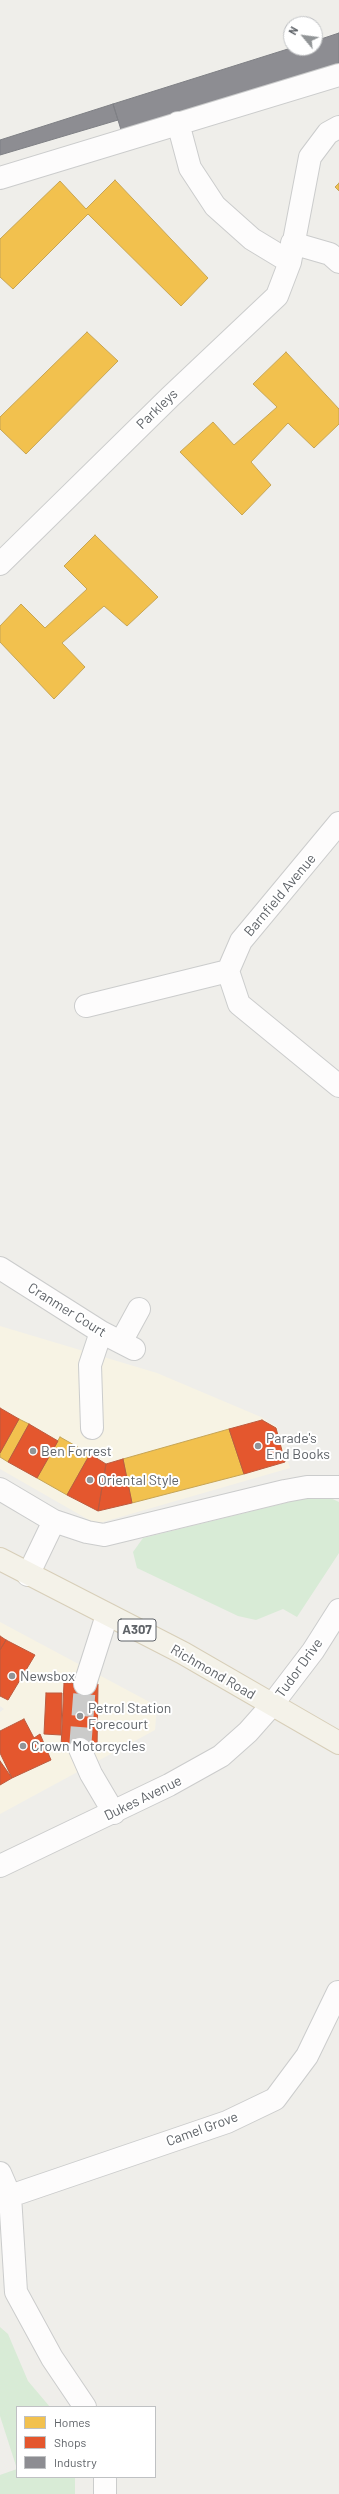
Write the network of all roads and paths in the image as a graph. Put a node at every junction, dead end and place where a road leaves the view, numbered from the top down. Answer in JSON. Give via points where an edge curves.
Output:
{"nodes":[{"id":1,"x":339,"y":75,"type":"edge"},
{"id":2,"x":178,"y":123,"type":"junction"},
{"id":3,"x":339,"y":127,"type":"edge"},
{"id":4,"x":0,"y":178,"type":"edge"},
{"id":5,"x":291,"y":253,"type":"junction"},
{"id":6,"x":339,"y":262,"type":"edge"},
{"id":7,"x":0,"y":564,"type":"edge"},
{"id":8,"x":339,"y":823,"type":"edge"},
{"id":9,"x":228,"y":971,"type":"junction"},
{"id":10,"x":86,"y":1006,"type":"dead end"},
{"id":11,"x":339,"y":1086,"type":"edge"},
{"id":12,"x":0,"y":1268,"type":"edge"},
{"id":13,"x":139,"y":1309,"type":"dead end"},
{"id":14,"x":101,"y":1332,"type":"junction"},
{"id":15,"x":92,"y":1428,"type":"dead end"},
{"id":16,"x":339,"y":1487,"type":"edge"},
{"id":17,"x":0,"y":1489,"type":"edge"},
{"id":18,"x":54,"y":1520,"type":"junction"},
{"id":19,"x":0,"y":1559,"type":"edge"},
{"id":20,"x":28,"y":1574,"type":"junction"},
{"id":21,"x":339,"y":1610,"type":"edge"},
{"id":22,"x":107,"y":1615,"type":"junction"},
{"id":23,"x":85,"y":1684,"type":"tunnel mouth"},
{"id":24,"x":271,"y":1706,"type":"junction"},
{"id":25,"x":339,"y":1743,"type":"edge"},
{"id":26,"x":80,"y":1749,"type":"tunnel mouth"},
{"id":27,"x":114,"y":1813,"type":"junction"},
{"id":28,"x":0,"y":1866,"type":"edge"},
{"id":29,"x":338,"y":1992,"type":"edge"},
{"id":30,"x":0,"y":2173,"type":"edge"},
{"id":31,"x":10,"y":2196,"type":"junction"},
{"id":32,"x":8,"y":2295,"type":"edge"},
{"id":33,"x":84,"y":2406,"type":"edge"},
{"id":34,"x":105,"y":2478,"type":"edge"},
{"id":35,"x":105,"y":2494,"type":"edge"}],
"edges":[{"from":1,"to":2,"type":"street"},
{"from":2,"to":4,"type":"street"},
{"from":2,"to":5,"type":"street","via":[[190,168],[215,206],[252,239]]},
{"from":3,"to":5,"type":"street","name":"Parkleys","via":[[328,133],[310,157]]},
{"from":5,"to":6,"type":"street","via":[[330,254]]},
{"from":5,"to":7,"type":"street","name":"Parkleys","via":[[277,296],[170,396]]},
{"from":8,"to":9,"type":"street","name":"Barnfield Avenue","via":[[241,941]]},
{"from":9,"to":10,"type":"street"},
{"from":9,"to":11,"type":"street","via":[[239,1004]]},
{"from":12,"to":14,"type":"street","name":"Cranmer Court"},
{"from":13,"to":14,"type":"street","name":"Cranmer Court","via":[[127,1345]]},
{"from":14,"to":15,"type":"street","via":[[90,1365]]},
{"from":16,"to":18,"type":"street","via":[[307,1487],[104,1535],[87,1532]]},
{"from":17,"to":18,"type":"street"},
{"from":18,"to":20,"type":"street"},
{"from":19,"to":20,"type":"main road","name":"Richmond Road","number":"A307"},
{"from":20,"to":22,"type":"main road","name":"Richmond Road","number":"A307"},
{"from":21,"to":24,"type":"street","name":"Tudor Drive","via":[[313,1652]]},
{"from":22,"to":23,"type":"street"},
{"from":22,"to":24,"type":"main road","name":"Richmond Road","number":"A307","via":[[183,1653]]},
{"from":24,"to":25,"type":"main road","name":"Richmond Road","number":"A307"},
{"from":24,"to":27,"type":"street","name":"Dukes Avenue","via":[[248,1732],[220,1756],[169,1786]]},
{"from":26,"to":27,"type":"street","via":[[91,1774]]},
{"from":27,"to":28,"type":"street","name":"Dukes Avenue"},
{"from":29,"to":31,"type":"street","name":"Camel Grove","via":[[307,2056],[275,2099],[227,2122]]},
{"from":30,"to":31,"type":"street"},
{"from":31,"to":32,"type":"street"},
{"from":32,"to":33,"type":"street"},
{"from":34,"to":35,"type":"street"}]}
